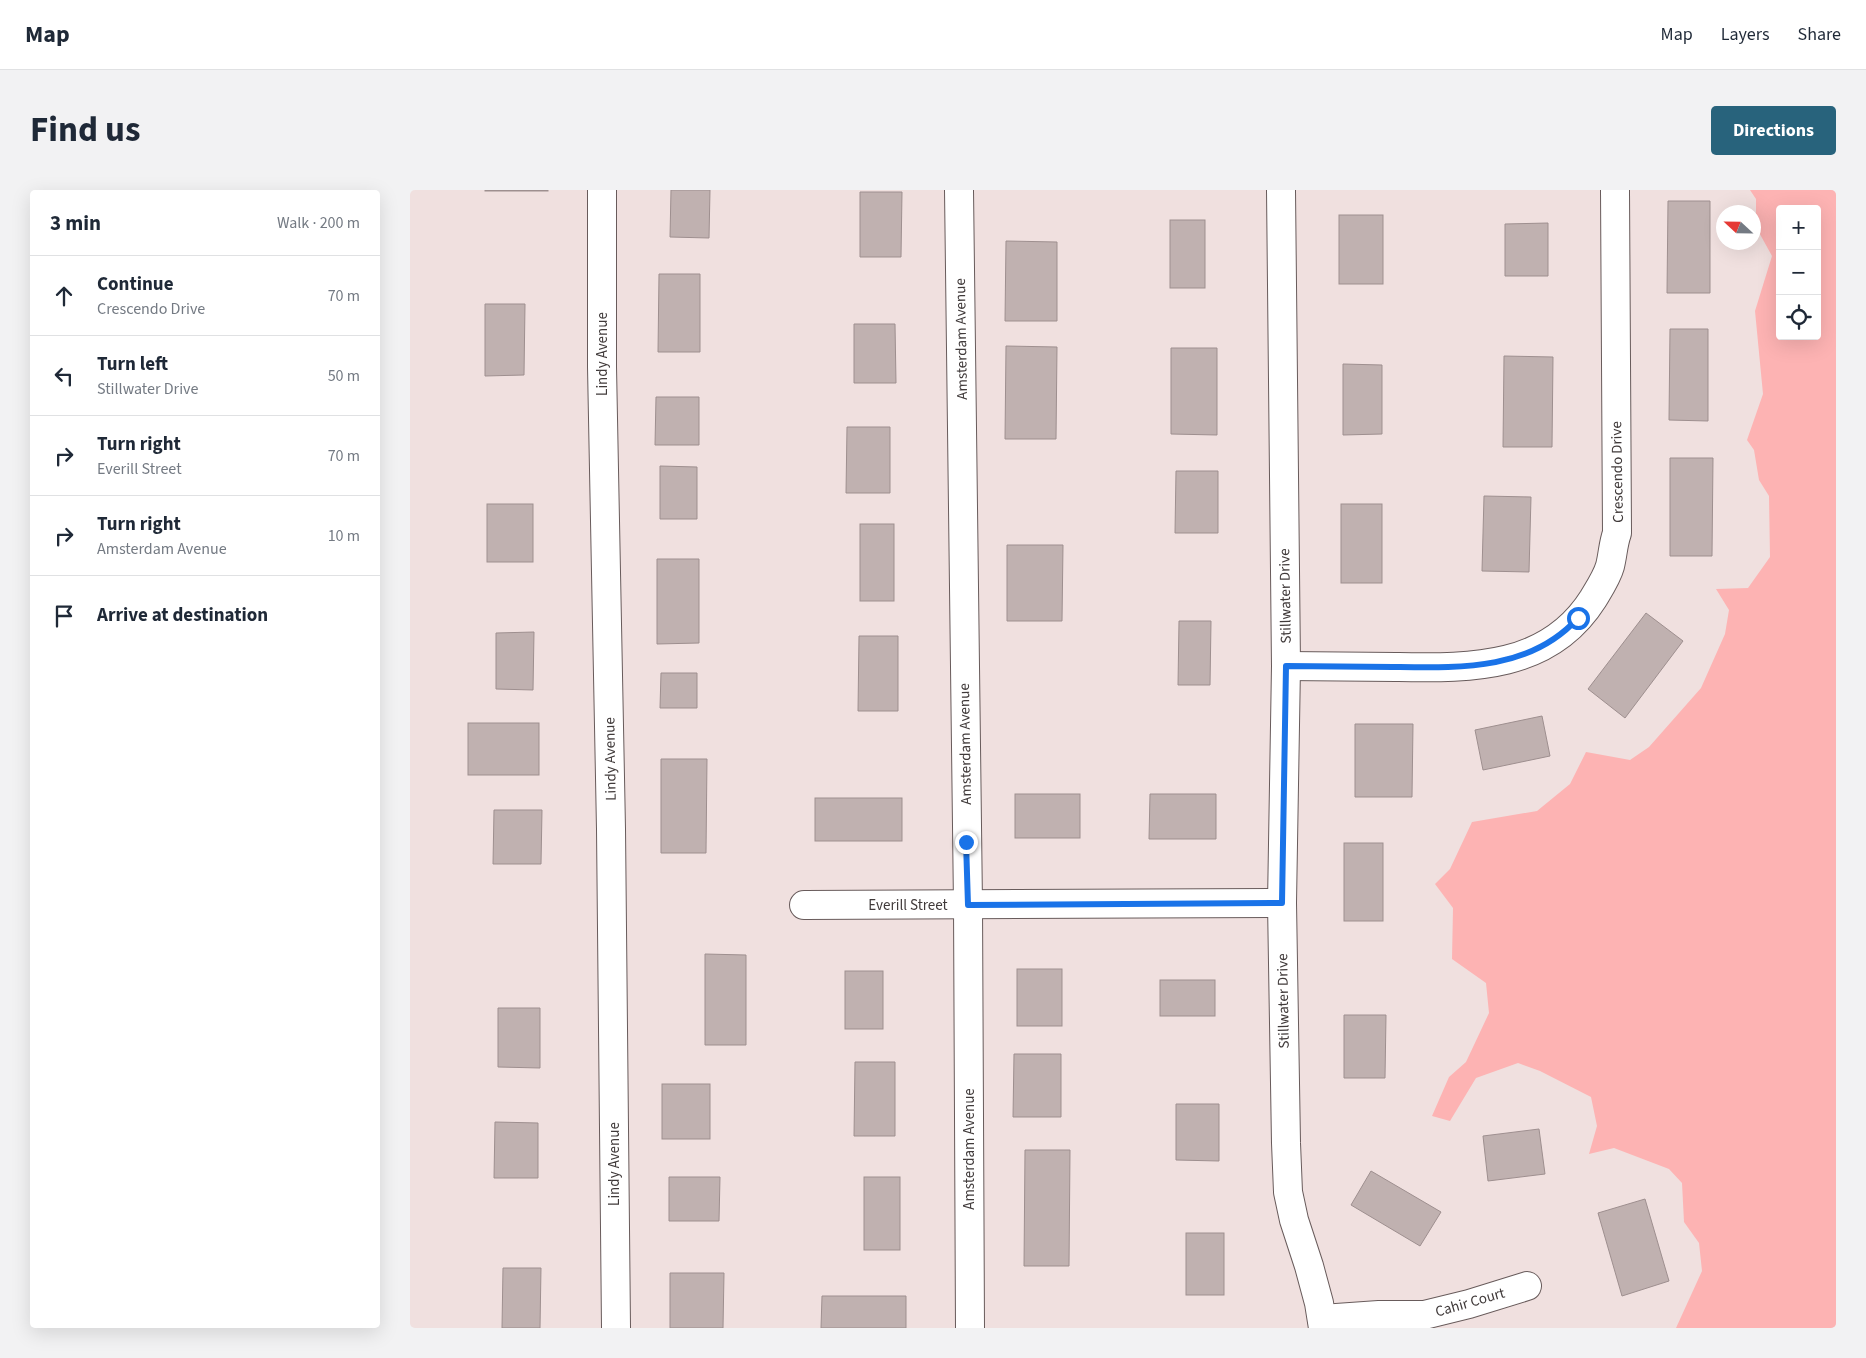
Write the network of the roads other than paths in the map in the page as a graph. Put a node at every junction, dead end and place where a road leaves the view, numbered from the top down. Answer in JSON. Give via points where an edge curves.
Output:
{"nodes":[{"id":1,"x":602,"y":190,"type":"edge"},
{"id":2,"x":959,"y":190,"type":"edge"},
{"id":3,"x":1281,"y":190,"type":"edge"},
{"id":4,"x":1616,"y":190,"type":"edge"},
{"id":5,"x":1286,"y":666,"type":"junction"},
{"id":6,"x":1282,"y":903,"type":"junction"},
{"id":7,"x":804,"y":905,"type":"dead end"},
{"id":8,"x":968,"y":905,"type":"junction"},
{"id":9,"x":1527,"y":1286,"type":"dead end"},
{"id":10,"x":1323,"y":1324,"type":"edge"},
{"id":11,"x":616,"y":1328,"type":"edge"},
{"id":12,"x":970,"y":1328,"type":"edge"}],
"edges":[{"from":1,"to":11,"type":"street","name":"Lindy Avenue"},
{"from":2,"to":8,"type":"street","name":"Amsterdam Avenue"},
{"from":3,"to":5,"type":"street","name":"Stillwater Drive"},
{"from":4,"to":5,"type":"street","name":"Crescendo Drive","via":[[1617,533],[1610,566],[1592,600],[1566,632],[1537,649],[1502,662],[1451,668]]},
{"from":5,"to":6,"type":"street","name":"Stillwater Drive"},
{"from":6,"to":8,"type":"street","name":"Everill Street"},
{"from":6,"to":10,"type":"street","name":"Stillwater Drive","via":[[1288,1192]]},
{"from":7,"to":8,"type":"street","name":"Everill Street"},
{"from":8,"to":12,"type":"street","name":"Amsterdam Avenue"},
{"from":9,"to":10,"type":"street","name":"Cahir Court","via":[[1424,1315],[1379,1315]]}]}
